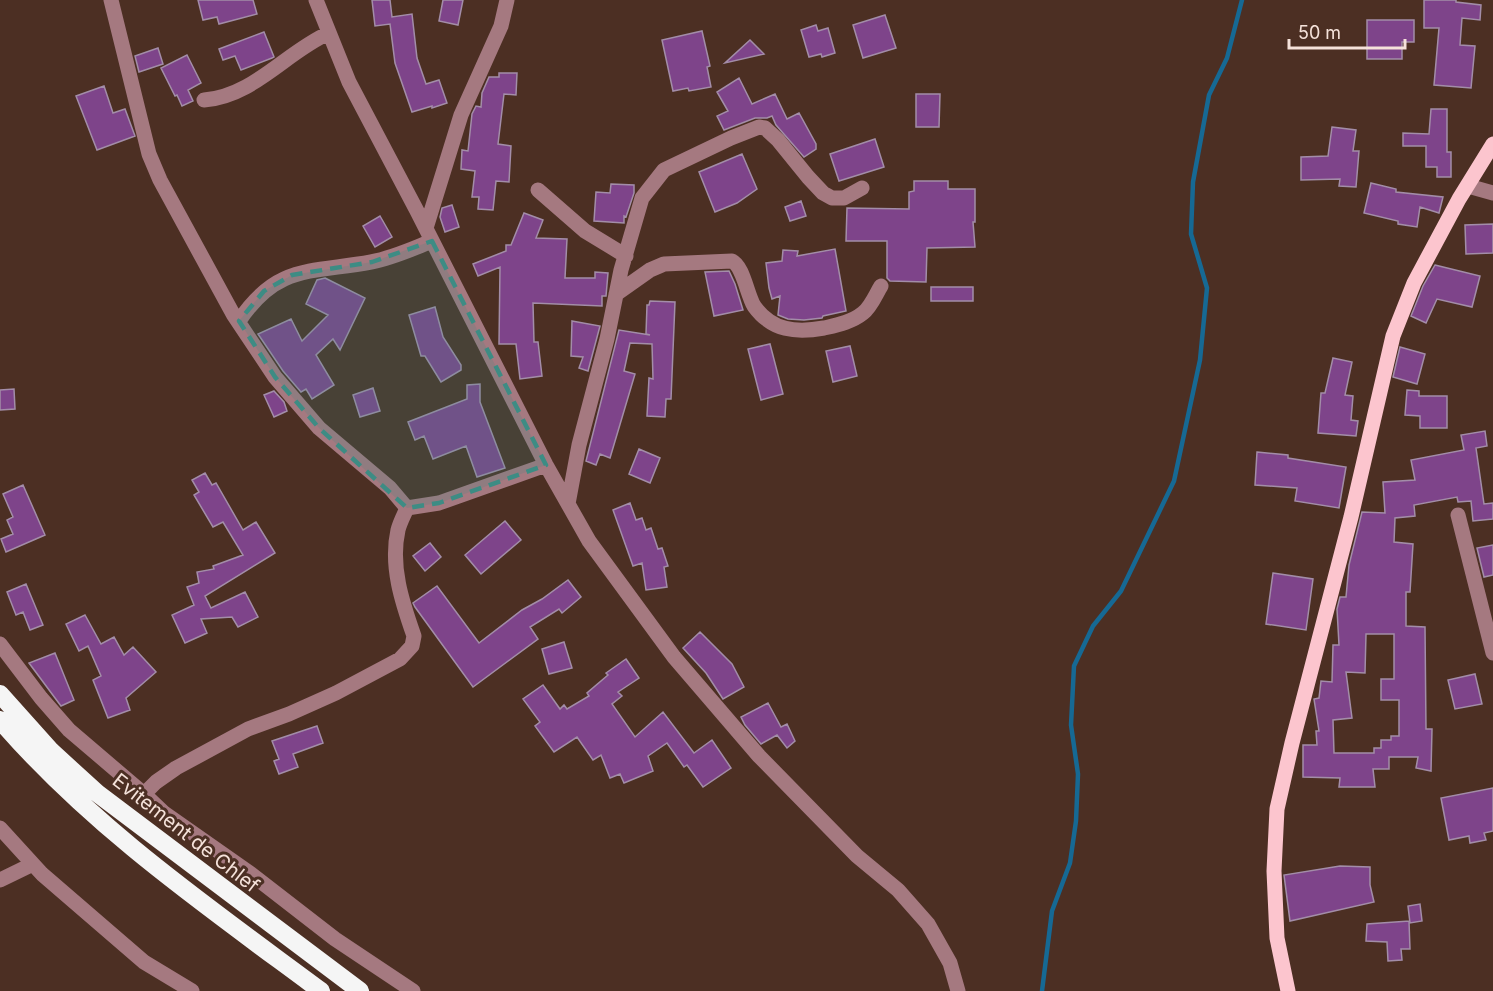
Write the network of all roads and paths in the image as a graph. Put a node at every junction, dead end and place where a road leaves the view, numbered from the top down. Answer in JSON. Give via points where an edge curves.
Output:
{"nodes":[{"id":1,"x":111,"y":0,"type":"edge"},
{"id":2,"x":316,"y":0,"type":"edge"},
{"id":3,"x":507,"y":0,"type":"edge"},
{"id":4,"x":329,"y":33,"type":"junction"},
{"id":5,"x":204,"y":100,"type":"dead end"},
{"id":6,"x":1493,"y":144,"type":"edge"},
{"id":7,"x":1468,"y":186,"type":"junction"},
{"id":8,"x":862,"y":188,"type":"dead end"},
{"id":9,"x":538,"y":190,"type":"dead end"},
{"id":10,"x":1493,"y":193,"type":"edge"},
{"id":11,"x":429,"y":234,"type":"junction"},
{"id":12,"x":626,"y":256,"type":"junction"},
{"id":13,"x":881,"y":286,"type":"dead end"},
{"id":14,"x":616,"y":294,"type":"junction"},
{"id":15,"x":239,"y":321,"type":"junction"},
{"id":16,"x":546,"y":465,"type":"junction"},
{"id":17,"x":568,"y":504,"type":"junction"},
{"id":18,"x":407,"y":508,"type":"junction"},
{"id":19,"x":1458,"y":515,"type":"dead end"},
{"id":20,"x":0,"y":644,"type":"edge"},
{"id":21,"x":1493,"y":653,"type":"edge"},
{"id":22,"x":0,"y":694,"type":"edge"},
{"id":23,"x":0,"y":720,"type":"edge"},
{"id":24,"x":144,"y":794,"type":"junction"},
{"id":25,"x":0,"y":828,"type":"edge"},
{"id":26,"x":33,"y":864,"type":"junction"},
{"id":27,"x":0,"y":880,"type":"edge"},
{"id":28,"x":192,"y":991,"type":"edge"},
{"id":29,"x":321,"y":991,"type":"edge"},
{"id":30,"x":360,"y":991,"type":"edge"},
{"id":31,"x":413,"y":991,"type":"edge"},
{"id":32,"x":958,"y":991,"type":"edge"},
{"id":33,"x":1288,"y":991,"type":"edge"}],
"edges":[{"from":1,"to":15,"type":"street","via":[[143,132],[160,180]]},
{"from":2,"to":4,"type":"street"},
{"from":3,"to":11,"type":"street","via":[[501,26],[461,115]]},
{"from":4,"to":5,"type":"street","via":[[258,80],[235,92]]},
{"from":4,"to":11,"type":"street","via":[[349,82]]},
{"from":6,"to":7,"type":"main road"},
{"from":7,"to":10,"type":"street"},
{"from":7,"to":33,"type":"main road","via":[[1414,284],[1393,336],[1277,809],[1277,938]]},
{"from":8,"to":12,"type":"street","via":[[844,198],[832,198],[823,193],[765,128],[752,129],[664,170],[642,198]]},
{"from":9,"to":12,"type":"street","via":[[585,231]]},
{"from":11,"to":15,"type":"street","via":[[393,257],[291,275],[264,291]]},
{"from":11,"to":16,"type":"street"},
{"from":12,"to":14,"type":"street"},
{"from":13,"to":14,"type":"street","via":[[864,313],[841,324],[805,332],[785,329],[762,315],[748,293],[738,265],[732,261],[664,264]]},
{"from":14,"to":17,"type":"street"},
{"from":15,"to":18,"type":"street","via":[[275,377],[319,428],[390,488]]},
{"from":16,"to":17,"type":"street"},
{"from":16,"to":18,"type":"street","via":[[439,503]]},
{"from":17,"to":32,"type":"street","via":[[589,541],[674,657],[759,756],[928,924],[950,963]]},
{"from":18,"to":24,"type":"street","via":[[398,529],[396,571],[414,636],[409,651],[336,693],[238,734],[176,768]]},
{"from":19,"to":21,"type":"street"},
{"from":20,"to":24,"type":"street","via":[[69,729]]},
{"from":22,"to":30,"type":"highway","name":"Evitement de Chlef","via":[[51,751],[97,793]]},
{"from":23,"to":29,"type":"highway","via":[[66,790],[122,840]]},
{"from":24,"to":31,"type":"street","via":[[164,813],[335,939]]},
{"from":25,"to":26,"type":"street"},
{"from":26,"to":27,"type":"street"},
{"from":26,"to":28,"type":"street","via":[[144,962]]}]}
